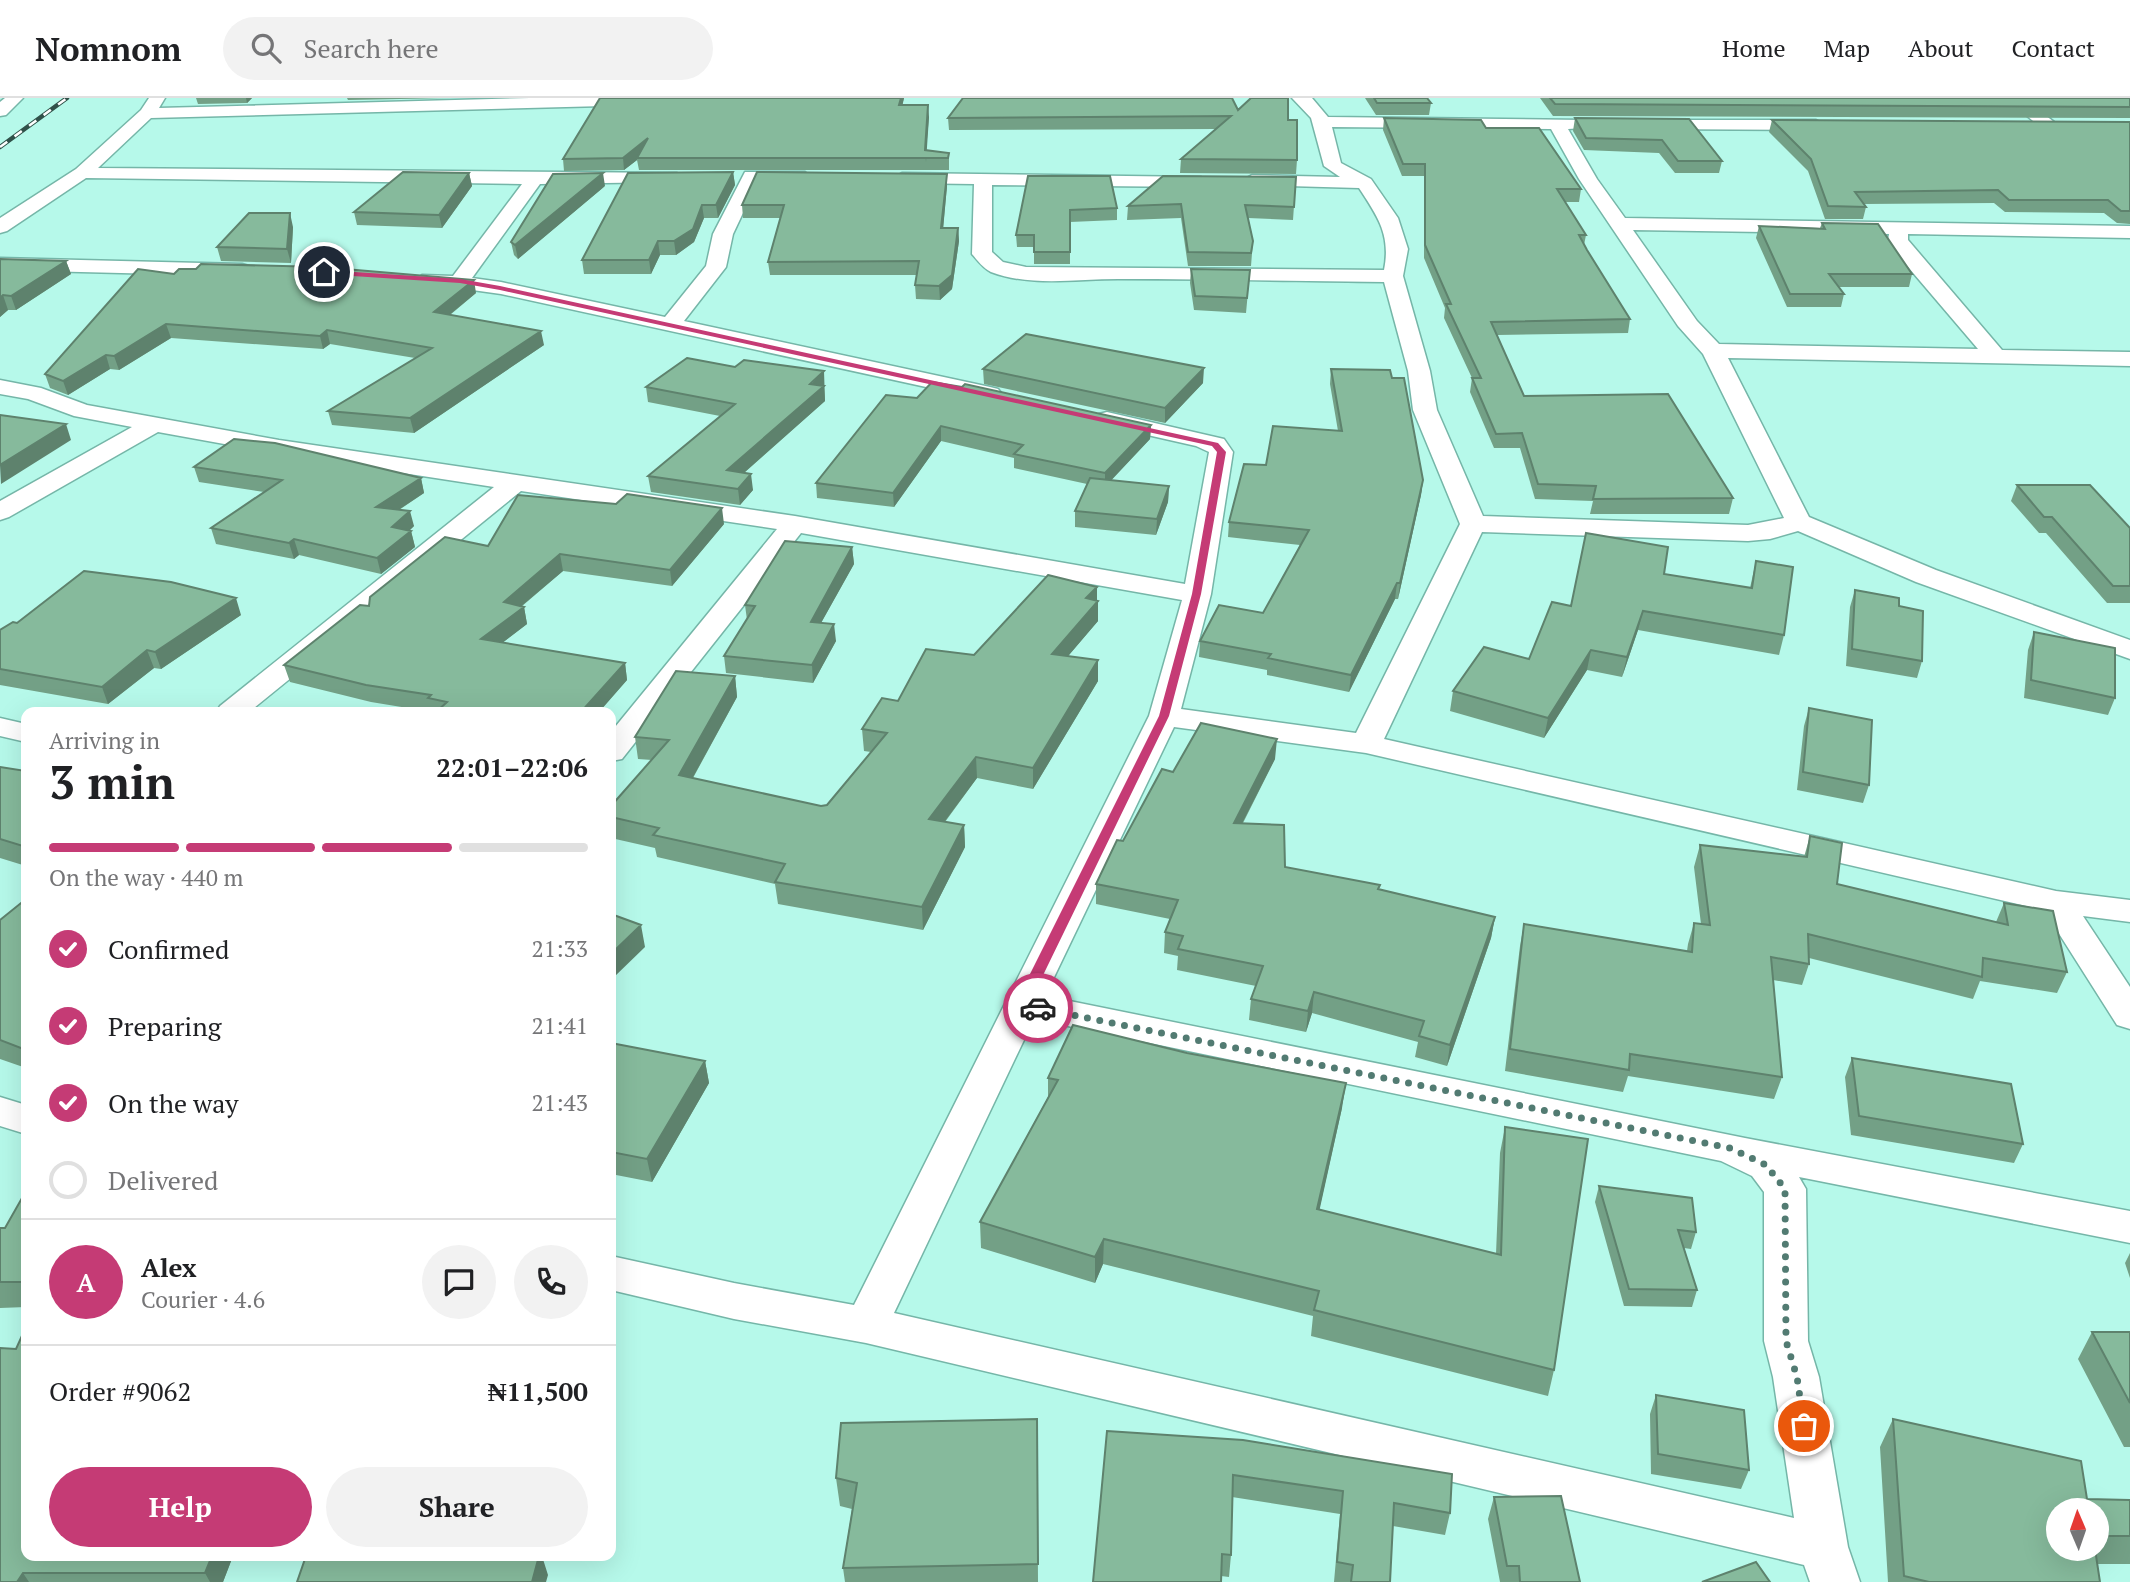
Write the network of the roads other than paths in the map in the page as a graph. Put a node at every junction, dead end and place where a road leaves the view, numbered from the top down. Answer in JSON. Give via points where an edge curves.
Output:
{"nodes":[{"id":1,"x":15,"y":98,"type":"edge"},
{"id":2,"x":1300,"y":98,"type":"edge"},
{"id":3,"x":2013,"y":98,"type":"edge"},
{"id":4,"x":662,"y":100,"type":"edge"},
{"id":5,"x":152,"y":106,"type":"edge"},
{"id":6,"x":1811,"y":107,"type":"edge"},
{"id":7,"x":0,"y":111,"type":"edge"},
{"id":8,"x":1322,"y":122,"type":"junction"},
{"id":9,"x":1558,"y":124,"type":"junction"},
{"id":10,"x":1598,"y":124,"type":"edge"},
{"id":11,"x":1638,"y":125,"type":"edge"},
{"id":12,"x":2022,"y":125,"type":"edge"},
{"id":13,"x":82,"y":173,"type":"junction"},
{"id":14,"x":751,"y":176,"type":"junction"},
{"id":15,"x":824,"y":176,"type":"edge"},
{"id":16,"x":684,"y":177,"type":"edge"},
{"id":17,"x":724,"y":177,"type":"edge"},
{"id":18,"x":877,"y":177,"type":"edge"},
{"id":19,"x":535,"y":179,"type":"junction"},
{"id":20,"x":983,"y":180,"type":"junction"},
{"id":21,"x":1365,"y":183,"type":"junction"},
{"id":22,"x":1619,"y":224,"type":"junction"},
{"id":23,"x":0,"y":227,"type":"edge"},
{"id":24,"x":1899,"y":229,"type":"junction"},
{"id":25,"x":2130,"y":232,"type":"edge"},
{"id":26,"x":0,"y":264,"type":"edge"},
{"id":27,"x":257,"y":270,"type":"edge"},
{"id":28,"x":1393,"y":276,"type":"junction"},
{"id":29,"x":406,"y":277,"type":"edge"},
{"id":30,"x":460,"y":281,"type":"junction"},
{"id":31,"x":671,"y":324,"type":"junction"},
{"id":32,"x":1713,"y":351,"type":"junction"},
{"id":33,"x":1994,"y":355,"type":"junction"},
{"id":34,"x":2130,"y":359,"type":"edge"},
{"id":35,"x":0,"y":387,"type":"edge"},
{"id":36,"x":1010,"y":398,"type":"edge"},
{"id":37,"x":1092,"y":416,"type":"edge"},
{"id":38,"x":157,"y":423,"type":"junction"},
{"id":39,"x":517,"y":481,"type":"junction"},
{"id":40,"x":0,"y":512,"type":"edge"},
{"id":41,"x":1799,"y":522,"type":"junction"},
{"id":42,"x":795,"y":524,"type":"junction"},
{"id":43,"x":1473,"y":524,"type":"junction"},
{"id":44,"x":1196,"y":594,"type":"junction"},
{"id":45,"x":2130,"y":650,"type":"edge"},
{"id":46,"x":237,"y":707,"type":"edge"},
{"id":47,"x":1164,"y":716,"type":"junction"},
{"id":48,"x":0,"y":727,"type":"edge"},
{"id":49,"x":21,"y":732,"type":"edge"},
{"id":50,"x":1366,"y":744,"type":"junction"},
{"id":51,"x":616,"y":746,"type":"edge"},
{"id":52,"x":2056,"y":902,"type":"junction"},
{"id":53,"x":2130,"y":911,"type":"edge"},
{"id":54,"x":1022,"y":1004,"type":"junction"},
{"id":55,"x":2130,"y":1016,"type":"edge"},
{"id":56,"x":0,"y":1111,"type":"edge"},
{"id":57,"x":21,"y":1118,"type":"edge"},
{"id":58,"x":1730,"y":1148,"type":"junction"},
{"id":59,"x":2130,"y":1227,"type":"edge"},
{"id":60,"x":616,"y":1274,"type":"edge"},
{"id":61,"x":866,"y":1325,"type":"junction"},
{"id":62,"x":1829,"y":1565,"type":"edge"}],
"edges":[{"from":1,"to":7,"type":"street"},
{"from":2,"to":8,"type":"street","via":[[1312,103]]},
{"from":3,"to":12,"type":"street","via":[[2056,125]]},
{"from":4,"to":5,"type":"street"},
{"from":5,"to":13,"type":"street"},
{"from":6,"to":11,"type":"street","via":[[1826,125]]},
{"from":8,"to":9,"type":"street"},
{"from":8,"to":21,"type":"street","via":[[1333,166]]},
{"from":9,"to":10,"type":"street"},
{"from":9,"to":22,"type":"street"},
{"from":13,"to":19,"type":"street"},
{"from":13,"to":23,"type":"street"},
{"from":14,"to":15,"type":"street"},
{"from":14,"to":17,"type":"street"},
{"from":14,"to":31,"type":"street","via":[[723,234],[716,267]]},
{"from":16,"to":19,"type":"street"},
{"from":18,"to":20,"type":"street"},
{"from":19,"to":30,"type":"street"},
{"from":20,"to":21,"type":"street"},
{"from":20,"to":28,"type":"street","via":[[982,254],[996,267],[1067,275]]},
{"from":21,"to":28,"type":"street","via":[[1388,218],[1398,248]]},
{"from":22,"to":24,"type":"street"},
{"from":22,"to":32,"type":"street","via":[[1689,326]]},
{"from":24,"to":25,"type":"street"},
{"from":24,"to":33,"type":"street","via":[[1898,240],[1904,250]]},
{"from":26,"to":27,"type":"street"},
{"from":28,"to":43,"type":"street","via":[[1425,410]]},
{"from":29,"to":30,"type":"street"},
{"from":30,"to":31,"type":"street"},
{"from":31,"to":36,"type":"street"},
{"from":32,"to":33,"type":"street"},
{"from":32,"to":41,"type":"street"},
{"from":33,"to":34,"type":"street"},
{"from":35,"to":38,"type":"street","via":[[33,393],[82,411]]},
{"from":37,"to":44,"type":"street","via":[[1215,444],[1221,452]]},
{"from":38,"to":39,"type":"street","via":[[279,447]]},
{"from":38,"to":40,"type":"street"},
{"from":39,"to":42,"type":"street"},
{"from":39,"to":46,"type":"street"},
{"from":41,"to":43,"type":"street","via":[[1748,533]]},
{"from":41,"to":45,"type":"street","via":[[1926,576]]},
{"from":42,"to":44,"type":"street"},
{"from":42,"to":51,"type":"street"},
{"from":43,"to":50,"type":"street"},
{"from":44,"to":47,"type":"street"},
{"from":47,"to":50,"type":"street"},
{"from":47,"to":54,"type":"street"},
{"from":48,"to":49,"type":"street"},
{"from":50,"to":52,"type":"street"},
{"from":52,"to":53,"type":"street"},
{"from":52,"to":55,"type":"street"},
{"from":54,"to":58,"type":"street"},
{"from":54,"to":61,"type":"street"},
{"from":56,"to":57,"type":"street"},
{"from":58,"to":59,"type":"street"},
{"from":58,"to":62,"type":"street","via":[[1766,1165],[1785,1189],[1786,1341],[1797,1377]]},
{"from":60,"to":61,"type":"street"},
{"from":61,"to":62,"type":"street"}]}
